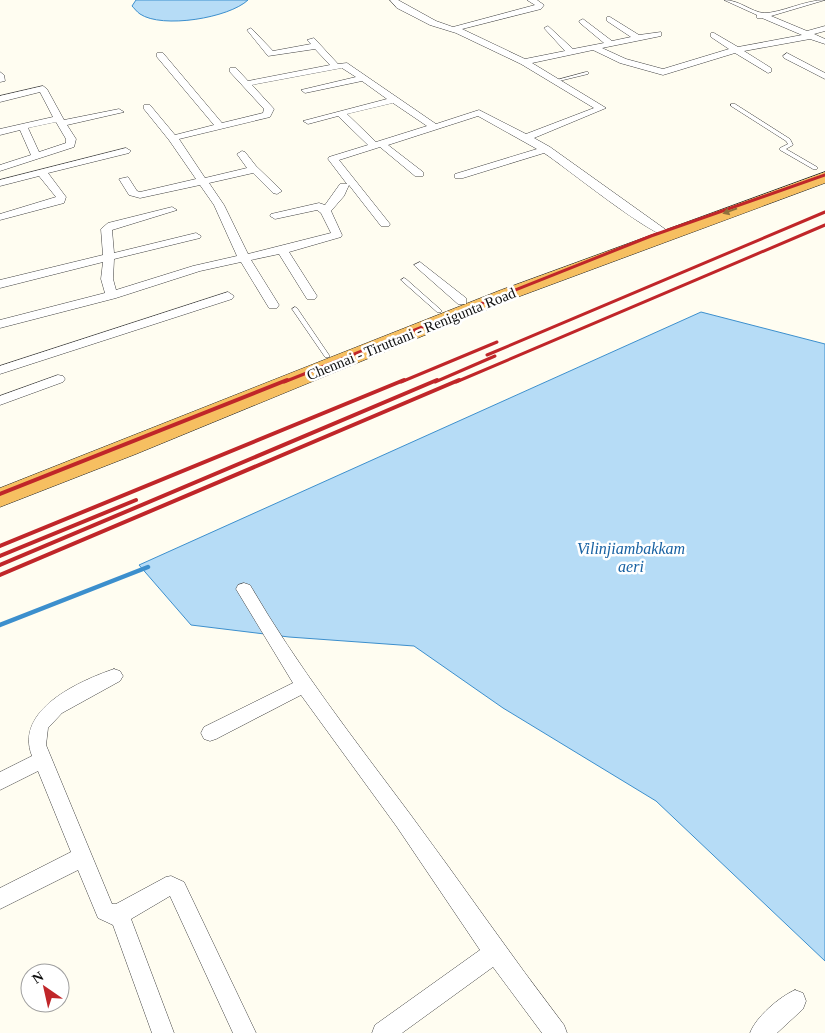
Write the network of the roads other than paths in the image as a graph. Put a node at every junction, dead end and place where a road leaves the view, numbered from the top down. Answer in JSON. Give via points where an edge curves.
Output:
{"nodes":[{"id":1,"x":394,"y":0,"type":"edge"},
{"id":2,"x":530,"y":0,"type":"edge"},
{"id":3,"x":728,"y":0,"type":"edge"},
{"id":4,"x":824,"y":0,"type":"edge"},
{"id":5,"x":760,"y":16,"type":"junction"},
{"id":6,"x":610,"y":18,"type":"dead end"},
{"id":7,"x":583,"y":21,"type":"dead end"},
{"id":8,"x":548,"y":28,"type":"dead end"},
{"id":9,"x":825,"y":28,"type":"edge"},
{"id":10,"x":452,"y":29,"type":"junction"},
{"id":11,"x":251,"y":30,"type":"dead end"},
{"id":12,"x":658,"y":34,"type":"dead end"},
{"id":13,"x":714,"y":35,"type":"dead end"},
{"id":14,"x":808,"y":35,"type":"junction"},
{"id":15,"x":638,"y":38,"type":"junction"},
{"id":16,"x":825,"y":42,"type":"edge"},
{"id":17,"x":611,"y":44,"type":"junction"},
{"id":18,"x":595,"y":48,"type":"junction"},
{"id":19,"x":740,"y":50,"type":"junction"},
{"id":20,"x":571,"y":52,"type":"junction"},
{"id":21,"x":160,"y":55,"type":"dead end"},
{"id":22,"x":787,"y":56,"type":"dead end"},
{"id":23,"x":524,"y":62,"type":"junction"},
{"id":24,"x":335,"y":66,"type":"junction"},
{"id":25,"x":233,"y":70,"type":"dead end"},
{"id":26,"x":768,"y":70,"type":"dead end"},
{"id":27,"x":586,"y":72,"type":"dead end"},
{"id":28,"x":0,"y":75,"type":"edge"},
{"id":29,"x":825,"y":76,"type":"edge"},
{"id":30,"x":364,"y":78,"type":"junction"},
{"id":31,"x":0,"y":79,"type":"edge"},
{"id":32,"x":555,"y":81,"type":"junction"},
{"id":33,"x":246,"y":84,"type":"junction"},
{"id":34,"x":305,"y":90,"type":"dead end"},
{"id":35,"x":0,"y":99,"type":"edge"},
{"id":36,"x":394,"y":100,"type":"junction"},
{"id":37,"x":733,"y":105,"type":"dead end"},
{"id":38,"x":147,"y":107,"type":"dead end"},
{"id":39,"x":119,"y":112,"type":"dead end"},
{"id":40,"x":340,"y":113,"type":"junction"},
{"id":41,"x":59,"y":121,"type":"junction"},
{"id":42,"x":308,"y":121,"type":"dead end"},
{"id":43,"x":433,"y":126,"type":"junction"},
{"id":44,"x":23,"y":127,"type":"junction"},
{"id":45,"x":220,"y":127,"type":"junction"},
{"id":46,"x":0,"y":132,"type":"edge"},
{"id":47,"x":173,"y":138,"type":"junction"},
{"id":48,"x":526,"y":138,"type":"junction"},
{"id":49,"x":377,"y":144,"type":"junction"},
{"id":50,"x":547,"y":149,"type":"junction"},
{"id":51,"x":126,"y":151,"type":"dead end"},
{"id":52,"x":242,"y":154,"type":"dead end"},
{"id":53,"x":36,"y":156,"type":"junction"},
{"id":54,"x":1,"y":167,"type":"edge"},
{"id":55,"x":254,"y":169,"type":"junction"},
{"id":56,"x":822,"y":170,"type":"edge"},
{"id":57,"x":42,"y":172,"type":"junction"},
{"id":58,"x":419,"y":174,"type":"dead end"},
{"id":59,"x":459,"y":176,"type":"dead end"},
{"id":60,"x":124,"y":179,"type":"dead end"},
{"id":61,"x":12,"y":180,"type":"junction"},
{"id":62,"x":0,"y":183,"type":"edge"},
{"id":63,"x":204,"y":183,"type":"junction"},
{"id":64,"x":344,"y":186,"type":"dead end"},
{"id":65,"x":277,"y":191,"type":"dead end"},
{"id":66,"x":172,"y":210,"type":"dead end"},
{"id":67,"x":326,"y":211,"type":"junction"},
{"id":68,"x":275,"y":216,"type":"dead end"},
{"id":69,"x":2,"y":218,"type":"dead end"},
{"id":70,"x":385,"y":224,"type":"dead end"},
{"id":71,"x":657,"y":229,"type":"junction"},
{"id":72,"x":196,"y":236,"type":"dead end"},
{"id":73,"x":282,"y":250,"type":"junction"},
{"id":74,"x":109,"y":256,"type":"junction"},
{"id":75,"x":244,"y":258,"type":"junction"},
{"id":76,"x":420,"y":265,"type":"dead end"},
{"id":77,"x":404,"y":280,"type":"dead end"},
{"id":78,"x":0,"y":284,"type":"edge"},
{"id":79,"x":112,"y":295,"type":"junction"},
{"id":80,"x":228,"y":296,"type":"dead end"},
{"id":81,"x":311,"y":296,"type":"dead end"},
{"id":82,"x":462,"y":301,"type":"junction"},
{"id":83,"x":273,"y":305,"type":"dead end"},
{"id":84,"x":295,"y":309,"type":"dead end"},
{"id":85,"x":439,"y":311,"type":"junction"},
{"id":86,"x":0,"y":324,"type":"edge"},
{"id":87,"x":327,"y":356,"type":"junction"},
{"id":88,"x":0,"y":370,"type":"edge"},
{"id":89,"x":58,"y":379,"type":"dead end"},
{"id":90,"x":0,"y":401,"type":"edge"},
{"id":91,"x":0,"y":483,"type":"edge"},
{"id":92,"x":0,"y":498,"type":"edge"},
{"id":93,"x":244,"y":589,"type":"dead end"},
{"id":94,"x":114,"y":676,"type":"dead end"},
{"id":95,"x":303,"y":686,"type":"junction"},
{"id":96,"x":210,"y":733,"type":"dead end"},
{"id":97,"x":43,"y":760,"type":"junction"},
{"id":98,"x":0,"y":781,"type":"edge"},
{"id":99,"x":84,"y":856,"type":"junction"},
{"id":100,"x":0,"y":899,"type":"edge"},
{"id":101,"x":119,"y":914,"type":"junction"},
{"id":102,"x":495,"y":952,"type":"junction"},
{"id":103,"x":795,"y":1001,"type":"dead end"},
{"id":104,"x":162,"y":1033,"type":"edge"},
{"id":105,"x":244,"y":1033,"type":"edge"},
{"id":106,"x":383,"y":1033,"type":"edge"},
{"id":107,"x":556,"y":1033,"type":"edge"},
{"id":108,"x":761,"y":1033,"type":"edge"}],
"edges":[{"from":1,"to":10,"type":"street","via":[[433,23]]},
{"from":2,"to":10,"type":"street","via":[[540,5],[538,8]]},
{"from":3,"to":5,"type":"street"},
{"from":4,"to":5,"type":"street"},
{"from":5,"to":14,"type":"street"},
{"from":6,"to":15,"type":"street"},
{"from":7,"to":17,"type":"street"},
{"from":8,"to":20,"type":"street"},
{"from":9,"to":14,"type":"street"},
{"from":10,"to":23,"type":"street"},
{"from":11,"to":24,"type":"street","via":[[271,54],[314,43]]},
{"from":12,"to":15,"type":"street"},
{"from":13,"to":19,"type":"street"},
{"from":14,"to":16,"type":"street"},
{"from":14,"to":19,"type":"street"},
{"from":15,"to":17,"type":"street"},
{"from":17,"to":18,"type":"street"},
{"from":18,"to":19,"type":"street","via":[[623,61],[663,72]]},
{"from":18,"to":20,"type":"street"},
{"from":19,"to":26,"type":"street"},
{"from":20,"to":23,"type":"street"},
{"from":21,"to":45,"type":"street"},
{"from":22,"to":29,"type":"street"},
{"from":23,"to":32,"type":"street"},
{"from":24,"to":30,"type":"street","via":[[344,65]]},
{"from":24,"to":33,"type":"street"},
{"from":25,"to":33,"type":"street"},
{"from":27,"to":32,"type":"lane"},
{"from":28,"to":31,"type":"street"},
{"from":30,"to":34,"type":"street"},
{"from":30,"to":36,"type":"street"},
{"from":32,"to":48,"type":"street","via":[[601,108]]},
{"from":33,"to":45,"type":"street","via":[[270,113]]},
{"from":35,"to":41,"type":"street","via":[[43,90]]},
{"from":36,"to":40,"type":"street"},
{"from":36,"to":43,"type":"street"},
{"from":37,"to":56,"type":"lane","via":[[788,140],[791,145],[782,149]]},
{"from":38,"to":47,"type":"street"},
{"from":39,"to":41,"type":"street"},
{"from":40,"to":42,"type":"street"},
{"from":40,"to":49,"type":"street"},
{"from":41,"to":44,"type":"street"},
{"from":41,"to":53,"type":"street","via":[[71,139],[70,145]]},
{"from":43,"to":48,"type":"street","via":[[480,113]]},
{"from":43,"to":49,"type":"street"},
{"from":44,"to":46,"type":"street"},
{"from":44,"to":53,"type":"street"},
{"from":45,"to":47,"type":"street"},
{"from":47,"to":63,"type":"street"},
{"from":48,"to":50,"type":"street"},
{"from":49,"to":58,"type":"street"},
{"from":49,"to":70,"type":"street","via":[[333,161]]},
{"from":50,"to":59,"type":"street"},
{"from":50,"to":71,"type":"street"},
{"from":51,"to":57,"type":"street"},
{"from":52,"to":55,"type":"street"},
{"from":53,"to":54,"type":"street"},
{"from":54,"to":61,"type":"street"},
{"from":55,"to":63,"type":"street"},
{"from":55,"to":65,"type":"street"},
{"from":56,"to":71,"type":"highway","name":"Chennai - Tiruttani - Renigunta Road"},
{"from":57,"to":61,"type":"street"},
{"from":57,"to":69,"type":"street","via":[[61,197],[60,201]]},
{"from":60,"to":63,"type":"street","via":[[133,193],[140,195]]},
{"from":61,"to":62,"type":"street"},
{"from":63,"to":75,"type":"street","via":[[219,205]]},
{"from":64,"to":67,"type":"street","via":[[340,196]]},
{"from":66,"to":74,"type":"street","via":[[107,228]]},
{"from":67,"to":68,"type":"street","via":[[316,205]]},
{"from":67,"to":73,"type":"street","via":[[337,235]]},
{"from":71,"to":82,"type":"highway","name":"Chennai - Tiruttani - Renigunta Road"},
{"from":71,"to":92,"type":"highway","name":"Chennai - Tiruttani - Renigunta Road","via":[[474,308]]},
{"from":72,"to":74,"type":"street"},
{"from":73,"to":75,"type":"street"},
{"from":73,"to":81,"type":"street"},
{"from":74,"to":78,"type":"street"},
{"from":74,"to":79,"type":"street","via":[[107,279]]},
{"from":75,"to":79,"type":"street","via":[[197,268]]},
{"from":75,"to":83,"type":"street"},
{"from":76,"to":82,"type":"street"},
{"from":77,"to":85,"type":"lane"},
{"from":79,"to":86,"type":"street"},
{"from":80,"to":88,"type":"street"},
{"from":82,"to":85,"type":"highway","name":"Chennai - Tiruttani - Renigunta Road"},
{"from":84,"to":87,"type":"lane"},
{"from":85,"to":87,"type":"highway","name":"Chennai - Tiruttani - Renigunta Road"},
{"from":87,"to":91,"type":"highway","name":"Chennai - Tiruttani - Renigunta Road","via":[[119,440]]},
{"from":89,"to":90,"type":"street"},
{"from":93,"to":95,"type":"street","via":[[270,637]]},
{"from":94,"to":97,"type":"street","via":[[76,696],[41,723],[37,745]]},
{"from":95,"to":96,"type":"street"},
{"from":95,"to":102,"type":"street"},
{"from":97,"to":98,"type":"street"},
{"from":97,"to":99,"type":"street"},
{"from":99,"to":100,"type":"street"},
{"from":99,"to":101,"type":"street","via":[[105,911],[111,915]]},
{"from":101,"to":104,"type":"street"},
{"from":101,"to":105,"type":"street","via":[[166,887],[177,889]]},
{"from":102,"to":106,"type":"street"},
{"from":102,"to":107,"type":"street"},
{"from":103,"to":108,"type":"street"}]}
